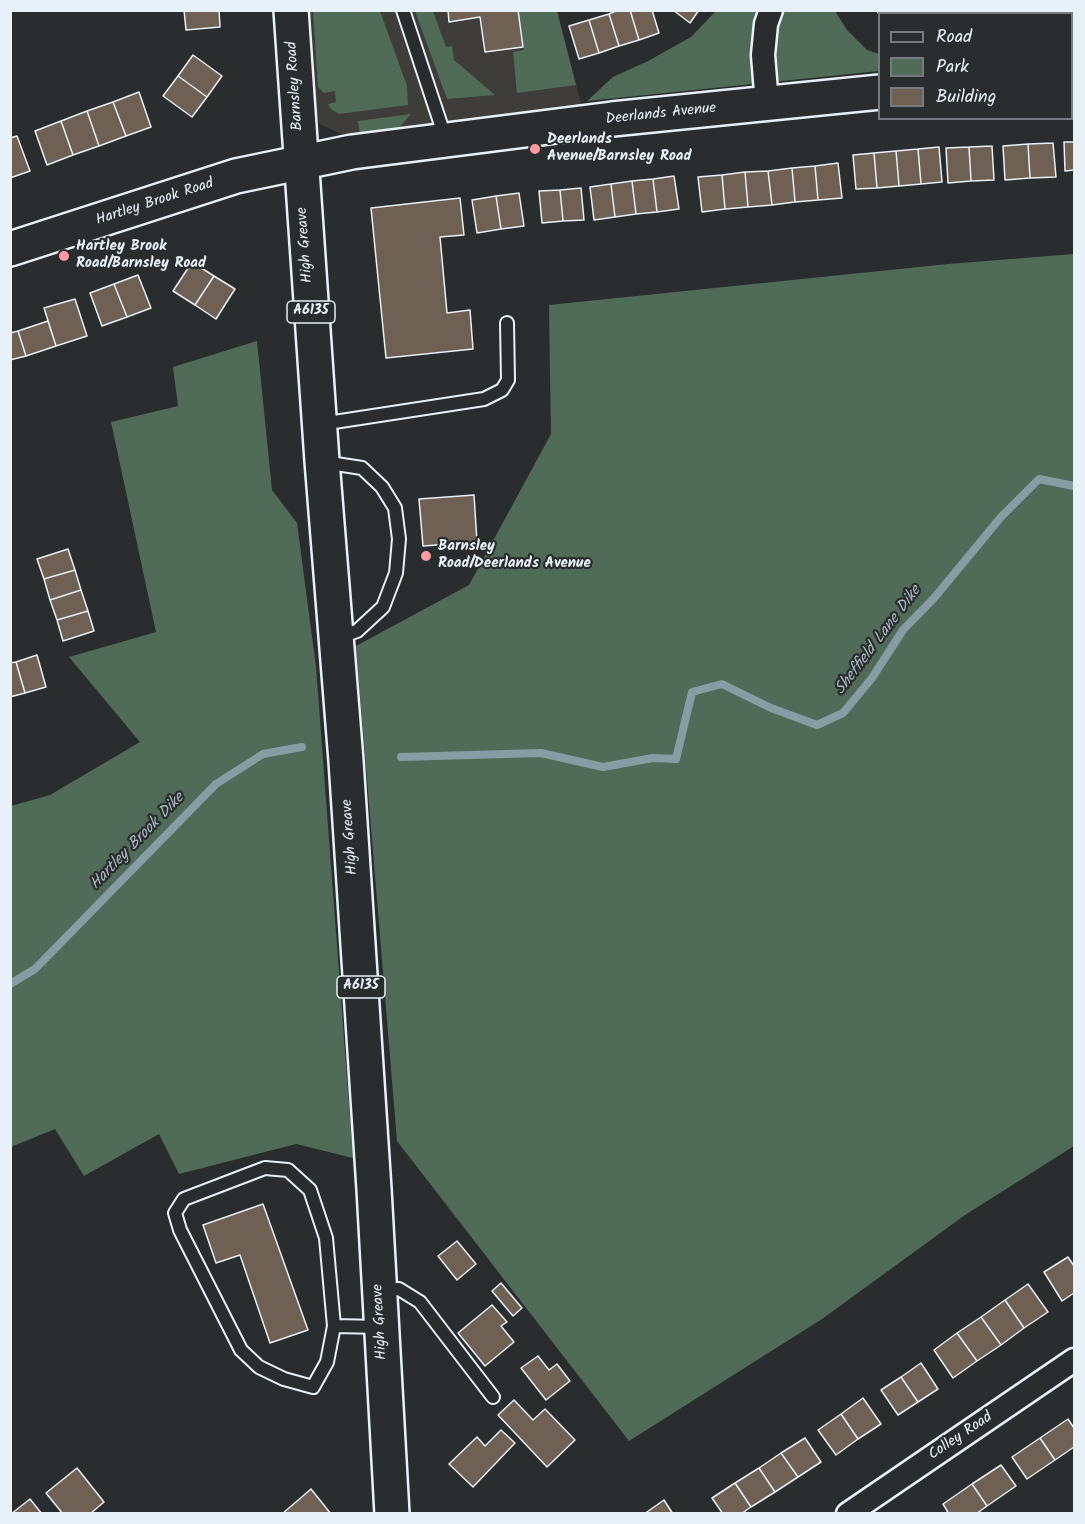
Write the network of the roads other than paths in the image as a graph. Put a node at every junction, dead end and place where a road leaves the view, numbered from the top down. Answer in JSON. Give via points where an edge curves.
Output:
{"nodes":[{"id":1,"x":291,"y":10,"type":"edge"},
{"id":2,"x":403,"y":10,"type":"edge"},
{"id":3,"x":771,"y":10,"type":"edge"},
{"id":4,"x":878,"y":92,"type":"edge"},
{"id":5,"x":767,"y":104,"type":"junction"},
{"id":6,"x":446,"y":140,"type":"junction"},
{"id":7,"x":300,"y":162,"type":"junction"},
{"id":8,"x":10,"y":249,"type":"edge"},
{"id":9,"x":507,"y":322,"type":"dead end"},
{"id":10,"x":320,"y":424,"type":"junction"},
{"id":11,"x":322,"y":461,"type":"junction"},
{"id":12,"x":336,"y":639,"type":"junction"},
{"id":13,"x":380,"y":1290,"type":"junction"},
{"id":14,"x":334,"y":1326,"type":"junction"},
{"id":15,"x":382,"y":1327,"type":"junction"},
{"id":16,"x":1074,"y":1360,"type":"edge"},
{"id":17,"x":493,"y":1397,"type":"dead end"},
{"id":18,"x":392,"y":1514,"type":"edge"},
{"id":19,"x":848,"y":1514,"type":"edge"}],
"edges":[{"from":1,"to":7,"type":"main road","name":"Barnsley Road","number":"A6135"},
{"from":2,"to":6,"type":"lane"},
{"from":3,"to":5,"type":"street","via":[[763,55]]},
{"from":4,"to":5,"type":"main road","name":"Deerlands Avenue"},
{"from":5,"to":6,"type":"main road","name":"Deerlands Avenue"},
{"from":6,"to":7,"type":"main road","name":"Deerlands Avenue"},
{"from":7,"to":8,"type":"main road","name":"Hartley Brook Road","via":[[236,176]]},
{"from":7,"to":10,"type":"main road","name":"High Greave","number":"A6135"},
{"from":9,"to":10,"type":"lane","via":[[508,380],[502,390],[484,399]]},
{"from":10,"to":11,"type":"main road","name":"High Greave","number":"A6135"},
{"from":11,"to":12,"type":"main road","name":"High Greave","number":"A6135"},
{"from":11,"to":12,"type":"lane","via":[[362,468],[382,487],[395,508],[399,539],[396,573],[383,607],[357,631]]},
{"from":12,"to":13,"type":"main road","name":"High Greave","number":"A6135"},
{"from":13,"to":15,"type":"main road","name":"High Greave","number":"A6135"},
{"from":13,"to":17,"type":"lane","via":[[399,1289],[420,1302]]},
{"from":14,"to":14,"type":"lane","via":[[327,1362],[313,1387],[259,1367],[241,1350],[180,1230],[175,1213],[184,1199],[265,1168],[288,1170],[310,1190],[326,1238]]},
{"from":14,"to":15,"type":"lane"},
{"from":15,"to":18,"type":"main road","name":"High Greave","number":"A6135"},
{"from":16,"to":19,"type":"street","name":"Colley Road"}]}
